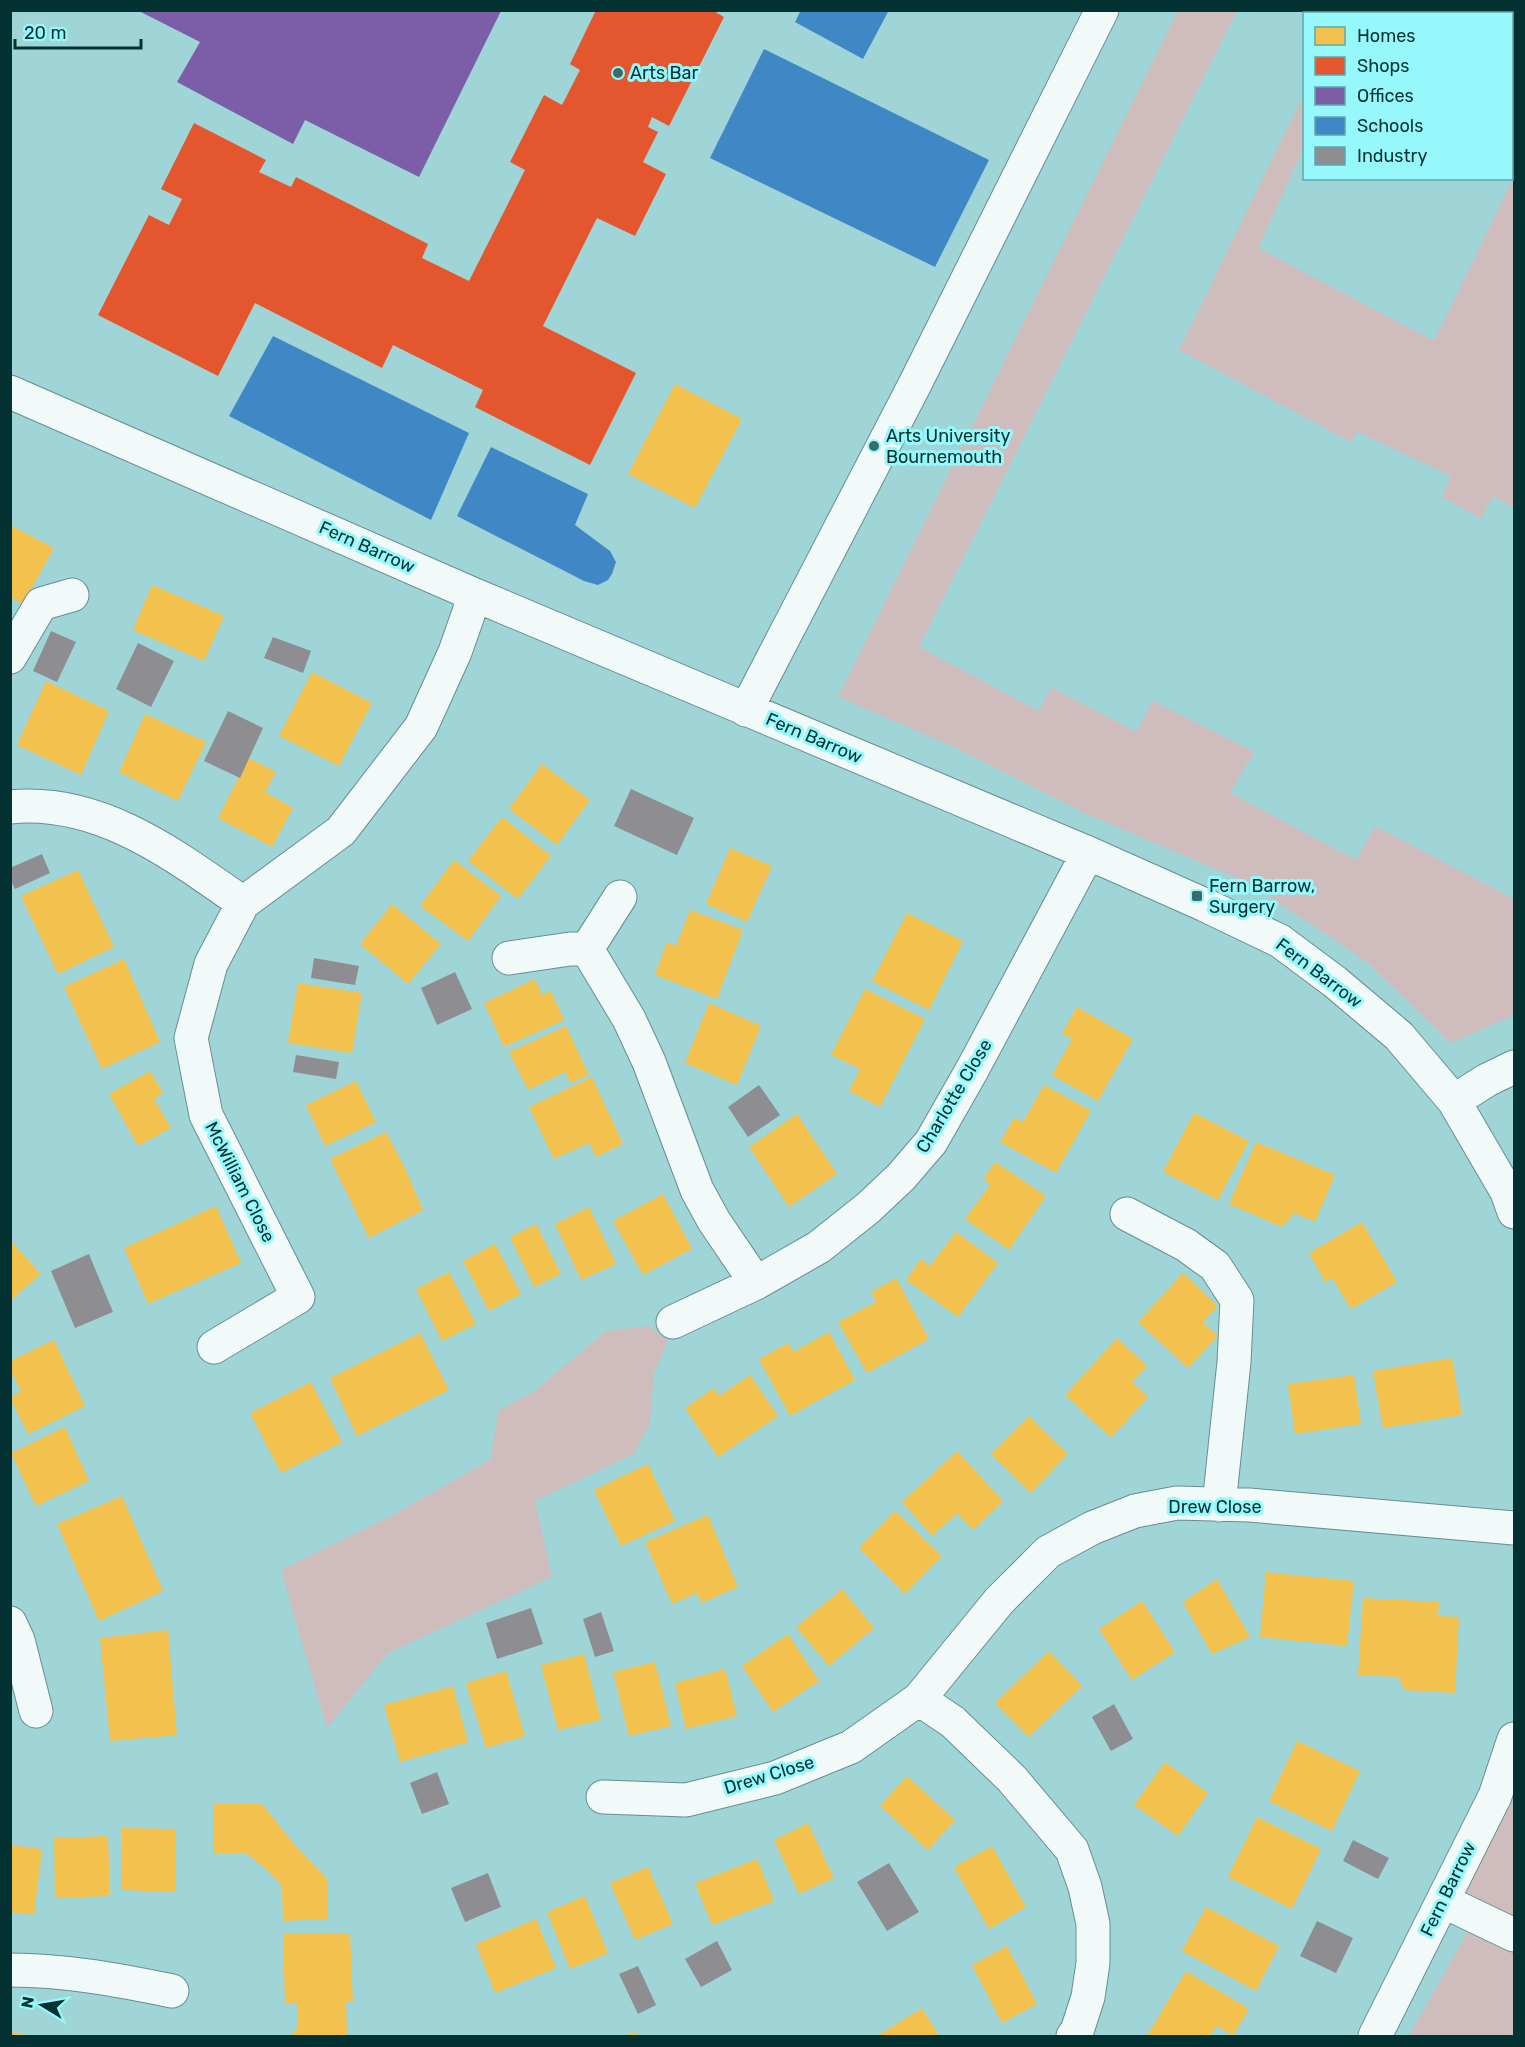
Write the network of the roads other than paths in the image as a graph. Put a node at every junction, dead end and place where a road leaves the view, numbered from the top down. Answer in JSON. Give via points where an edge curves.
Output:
{"nodes":[{"id":1,"x":1102,"y":10,"type":"edge"},
{"id":2,"x":11,"y":392,"type":"edge"},
{"id":3,"x":72,"y":595,"type":"dead end"},
{"id":4,"x":475,"y":595,"type":"junction"},
{"id":5,"x":10,"y":657,"type":"edge"},
{"id":6,"x":746,"y":710,"type":"junction"},
{"id":7,"x":10,"y":807,"type":"edge"},
{"id":8,"x":1088,"y":853,"type":"junction"},
{"id":9,"x":620,"y":897,"type":"dead end"},
{"id":10,"x":243,"y":903,"type":"junction"},
{"id":11,"x":587,"y":949,"type":"junction"},
{"id":12,"x":509,"y":958,"type":"dead end"},
{"id":13,"x":1515,"y":1066,"type":"edge"},
{"id":14,"x":1454,"y":1101,"type":"junction"},
{"id":15,"x":1515,"y":1212,"type":"edge"},
{"id":16,"x":1126,"y":1214,"type":"dead end"},
{"id":17,"x":756,"y":1283,"type":"junction"},
{"id":18,"x":673,"y":1322,"type":"dead end"},
{"id":19,"x":214,"y":1347,"type":"dead end"},
{"id":20,"x":1219,"y":1505,"type":"junction"},
{"id":21,"x":1515,"y":1527,"type":"edge"},
{"id":22,"x":10,"y":1623,"type":"edge"},
{"id":23,"x":919,"y":1699,"type":"junction"},
{"id":24,"x":36,"y":1711,"type":"dead end"},
{"id":25,"x":1515,"y":1739,"type":"edge"},
{"id":26,"x":603,"y":1797,"type":"dead end"},
{"id":27,"x":1443,"y":1901,"type":"junction"},
{"id":28,"x":1515,"y":1935,"type":"edge"},
{"id":29,"x":10,"y":1970,"type":"edge"},
{"id":30,"x":172,"y":1991,"type":"dead end"},
{"id":31,"x":1073,"y":2037,"type":"edge"},
{"id":32,"x":1375,"y":2037,"type":"edge"}],
"edges":[{"from":1,"to":6,"type":"street"},
{"from":2,"to":4,"type":"street","name":"Fern Barrow"},
{"from":3,"to":5,"type":"street","via":[[41,604]]},
{"from":4,"to":6,"type":"street","name":"Fern Barrow"},
{"from":4,"to":10,"type":"street","name":"McWilliam Close","via":[[455,652],[421,727],[341,831]]},
{"from":6,"to":8,"type":"street","name":"Fern Barrow"},
{"from":7,"to":10,"type":"street","via":[[67,809],[99,818],[172,854]]},
{"from":8,"to":14,"type":"street","name":"Fern Barrow","via":[[1280,941],[1399,1036]]},
{"from":8,"to":17,"type":"street","name":"Charlotte Close","via":[[931,1142],[868,1208],[819,1247]]},
{"from":9,"to":11,"type":"street"},
{"from":10,"to":19,"type":"street","name":"McWilliam Close","via":[[211,964],[190,1038],[206,1116],[298,1297]]},
{"from":11,"to":12,"type":"street"},
{"from":11,"to":17,"type":"street","via":[[629,1019],[649,1062],[697,1190]]},
{"from":13,"to":14,"type":"street"},
{"from":14,"to":15,"type":"street","name":"Fern Barrow"},
{"from":16,"to":20,"type":"street","via":[[1186,1245],[1215,1266],[1237,1300]]},
{"from":17,"to":18,"type":"street","name":"Charlotte Close"},
{"from":20,"to":21,"type":"street","name":"Drew Close"},
{"from":20,"to":23,"type":"street","name":"Drew Close","via":[[1177,1503],[1135,1512],[1092,1528],[1048,1552],[999,1601]]},
{"from":22,"to":24,"type":"street"},
{"from":23,"to":26,"type":"street","name":"Drew Close","via":[[851,1748],[775,1778],[686,1800]]},
{"from":23,"to":31,"type":"street","via":[[953,1722],[1012,1779],[1072,1850],[1093,1924],[1094,1963],[1088,1997]]},
{"from":25,"to":27,"type":"street","name":"Fern Barrow","via":[[1495,1796]]},
{"from":27,"to":28,"type":"street"},
{"from":27,"to":32,"type":"street","name":"Fern Barrow"},
{"from":29,"to":30,"type":"street","via":[[39,1970]]}]}
